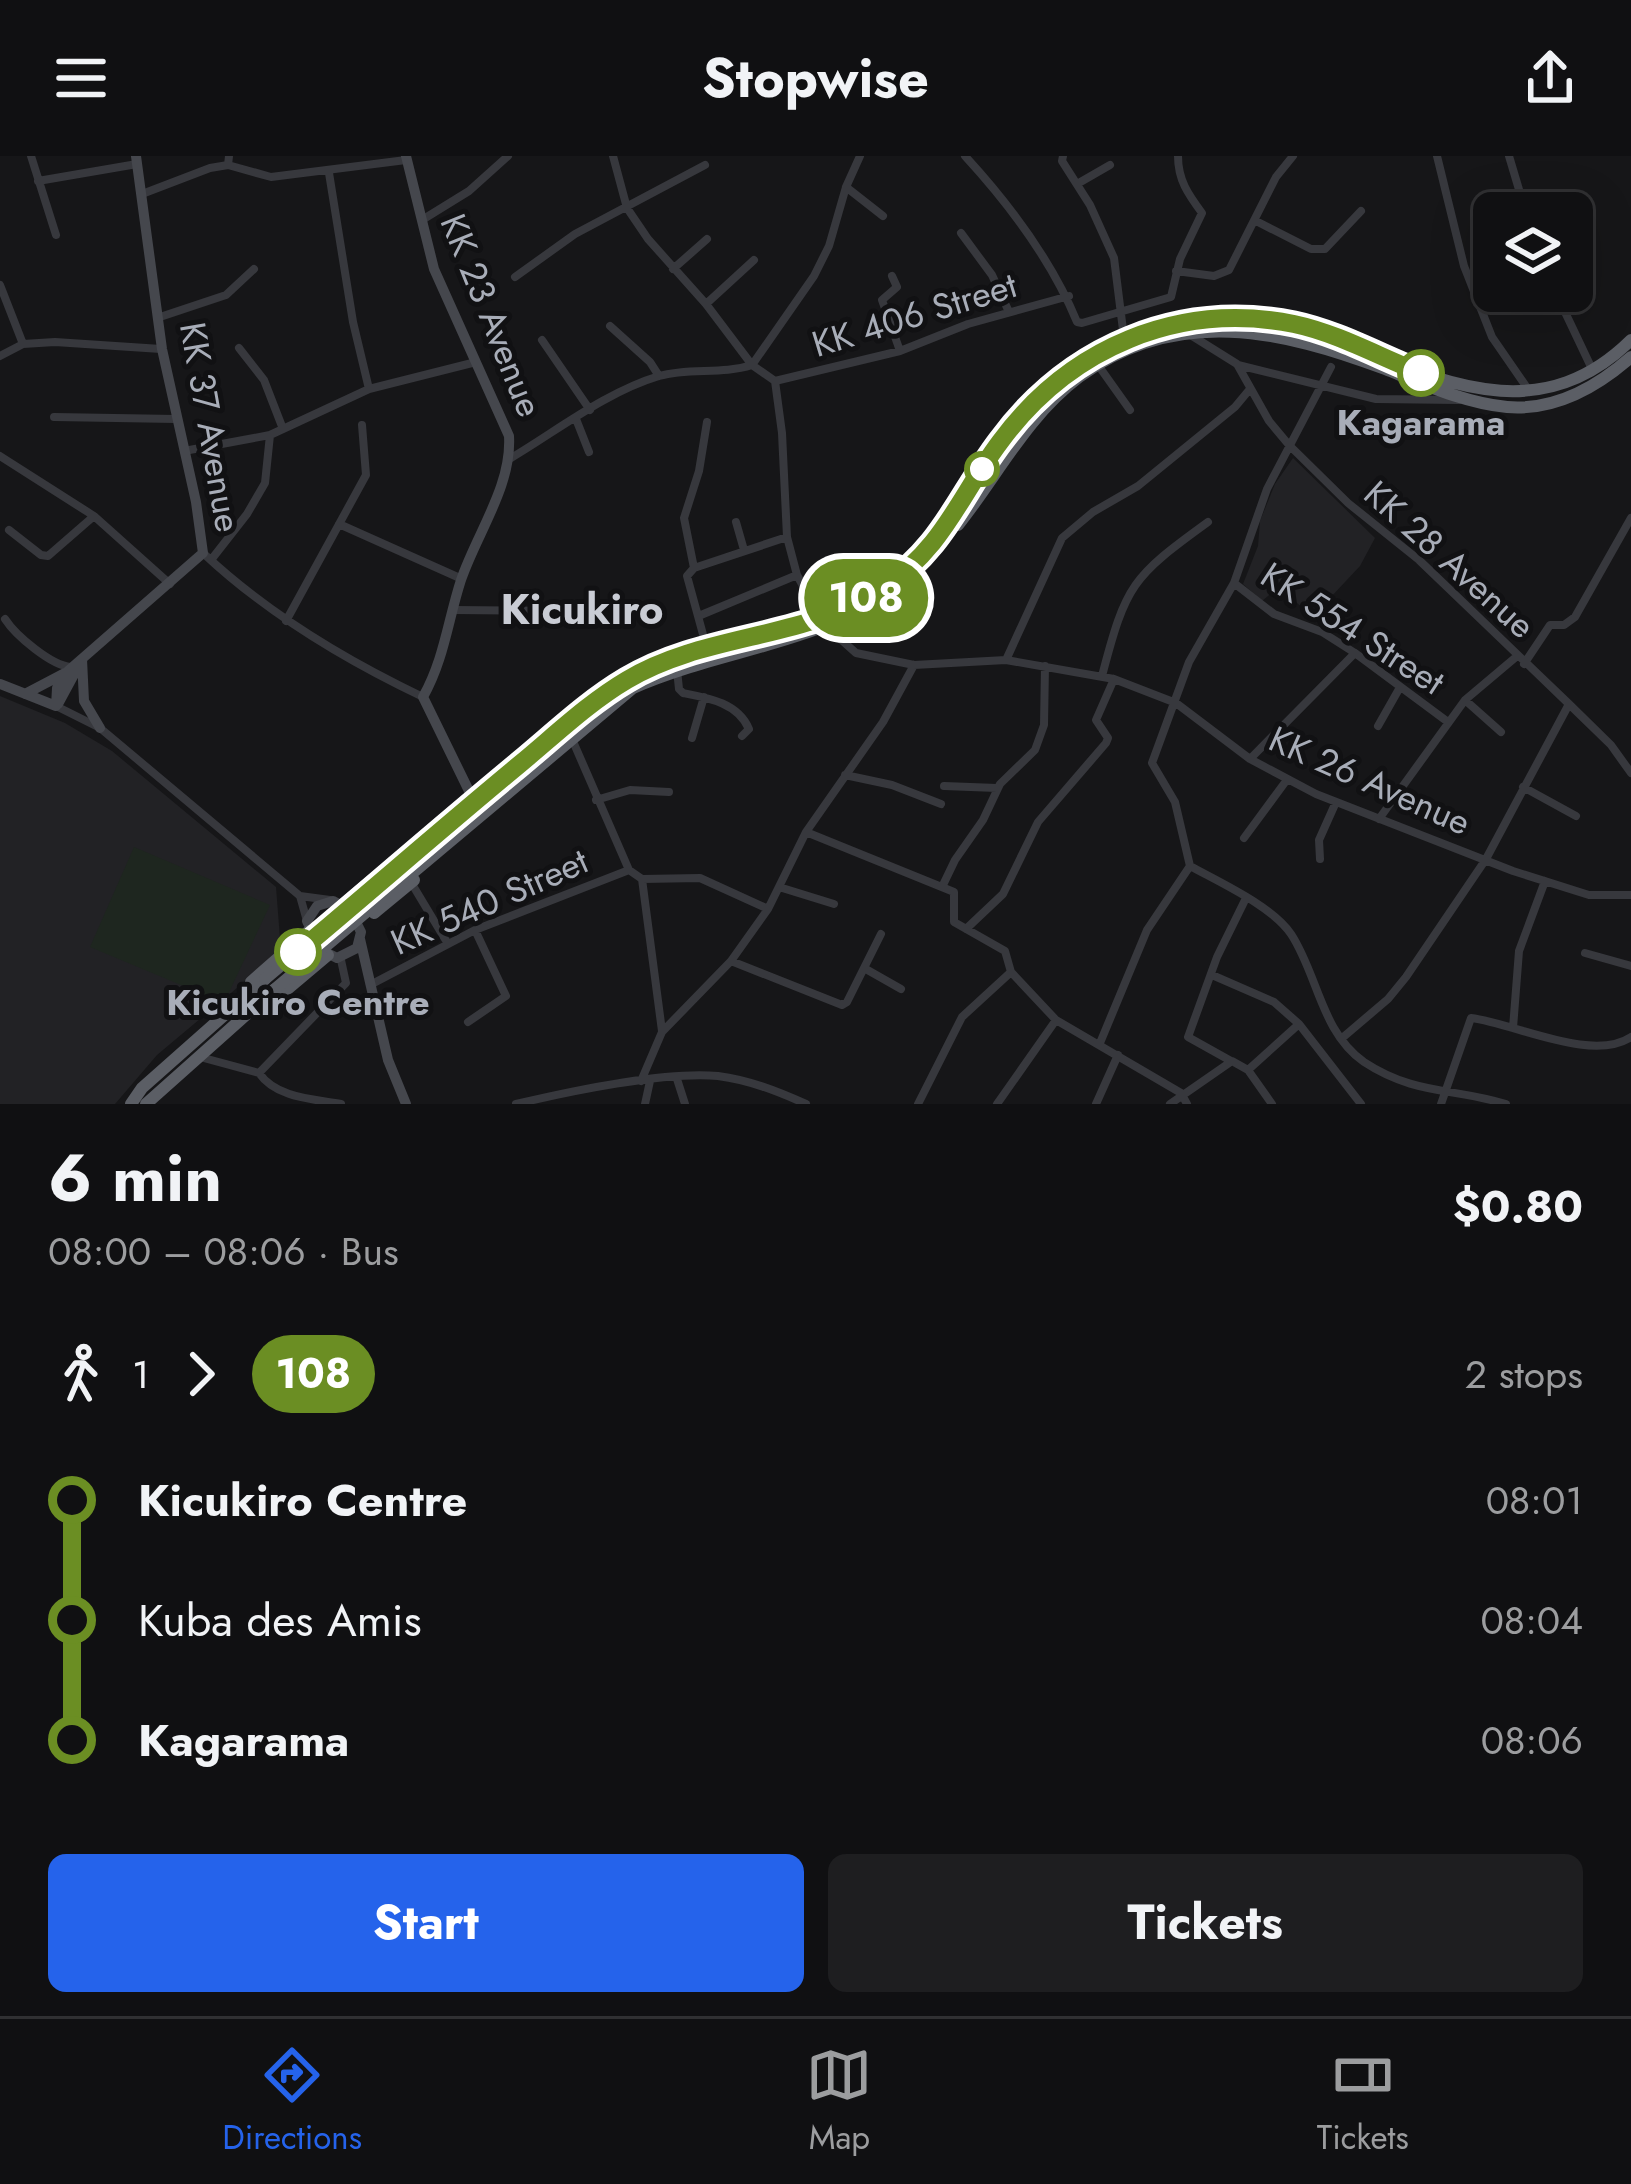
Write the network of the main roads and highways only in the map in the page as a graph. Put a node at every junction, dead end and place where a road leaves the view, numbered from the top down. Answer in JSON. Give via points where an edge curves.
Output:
{"nodes":[{"id":1,"x":406,"y":158,"type":"edge"},
{"id":2,"x":136,"y":160,"type":"edge"},
{"id":3,"x":1631,"y":340,"type":"edge"},
{"id":4,"x":1126,"y":346,"type":"junction"},
{"id":5,"x":1631,"y":357,"type":"edge"},
{"id":6,"x":1594,"y":378,"type":"junction"},
{"id":7,"x":824,"y":622,"type":"junction"},
{"id":8,"x":74,"y":666,"type":"junction"},
{"id":9,"x":0,"y":684,"type":"edge"},
{"id":10,"x":25,"y":694,"type":"junction"},
{"id":11,"x":56,"y":706,"type":"junction"},
{"id":12,"x":100,"y":728,"type":"road end"},
{"id":13,"x":509,"y":782,"type":"junction"},
{"id":14,"x":471,"y":795,"type":"junction"},
{"id":15,"x":403,"y":878,"type":"junction"},
{"id":16,"x":338,"y":903,"type":"junction"},
{"id":17,"x":308,"y":926,"type":"junction"},
{"id":18,"x":360,"y":932,"type":"junction"},
{"id":19,"x":335,"y":958,"type":"junction"},
{"id":20,"x":365,"y":970,"type":"junction"},
{"id":21,"x":270,"y":984,"type":"junction"},
{"id":22,"x":177,"y":1056,"type":"junction"},
{"id":23,"x":198,"y":1057,"type":"junction"},
{"id":24,"x":131,"y":1104,"type":"edge"},
{"id":25,"x":146,"y":1104,"type":"edge"},
{"id":26,"x":406,"y":1104,"type":"edge"}],
"edges":[{"from":1,"to":14,"type":"main road","name":"KK 23 Avenue","via":[[434,269],[509,436],[511,458],[423,697]]},
{"from":2,"to":8,"type":"main road","name":"KK 37 Avenue","via":[[163,349],[207,557]]},
{"from":3,"to":6,"type":"highway"},
{"from":4,"to":6,"type":"highway","via":[[1157,327],[1227,318],[1293,324],[1484,391],[1530,392]]},
{"from":4,"to":6,"type":"highway","via":[[1220,331],[1281,335],[1507,407],[1544,405]]},
{"from":4,"to":7,"type":"highway","via":[[1049,404],[917,571],[864,609]]},
{"from":4,"to":7,"type":"highway","via":[[1066,373],[999,443],[919,558]]},
{"from":5,"to":6,"type":"highway"},
{"from":7,"to":13,"type":"highway","via":[[633,688]]},
{"from":7,"to":13,"type":"highway","via":[[658,664],[625,681]]},
{"from":8,"to":10,"type":"main road"},
{"from":8,"to":11,"type":"main road"},
{"from":8,"to":11,"type":"main road","via":[[57,688]]},
{"from":8,"to":12,"type":"main road"},
{"from":9,"to":10,"type":"main road"},
{"from":10,"to":11,"type":"main road"},
{"from":13,"to":14,"type":"highway","via":[[484,783]]},
{"from":13,"to":15,"type":"highway"},
{"from":14,"to":16,"type":"highway"},
{"from":15,"to":18,"type":"highway"},
{"from":15,"to":21,"type":"highway","bridge":true},
{"from":16,"to":17,"type":"main road","via":[[317,906]]},
{"from":16,"to":18,"type":"main road"},
{"from":17,"to":19,"type":"main road"},
{"from":17,"to":22,"type":"highway"},
{"from":18,"to":19,"type":"main road","via":[[352,953]]},
{"from":18,"to":20,"type":"main road"},
{"from":19,"to":20,"type":"main road"},
{"from":19,"to":23,"type":"highway"},
{"from":20,"to":26,"type":"main road"},
{"from":21,"to":22,"type":"highway"},
{"from":21,"to":23,"type":"highway"},
{"from":22,"to":24,"type":"highway"},
{"from":23,"to":25,"type":"highway"}]}
